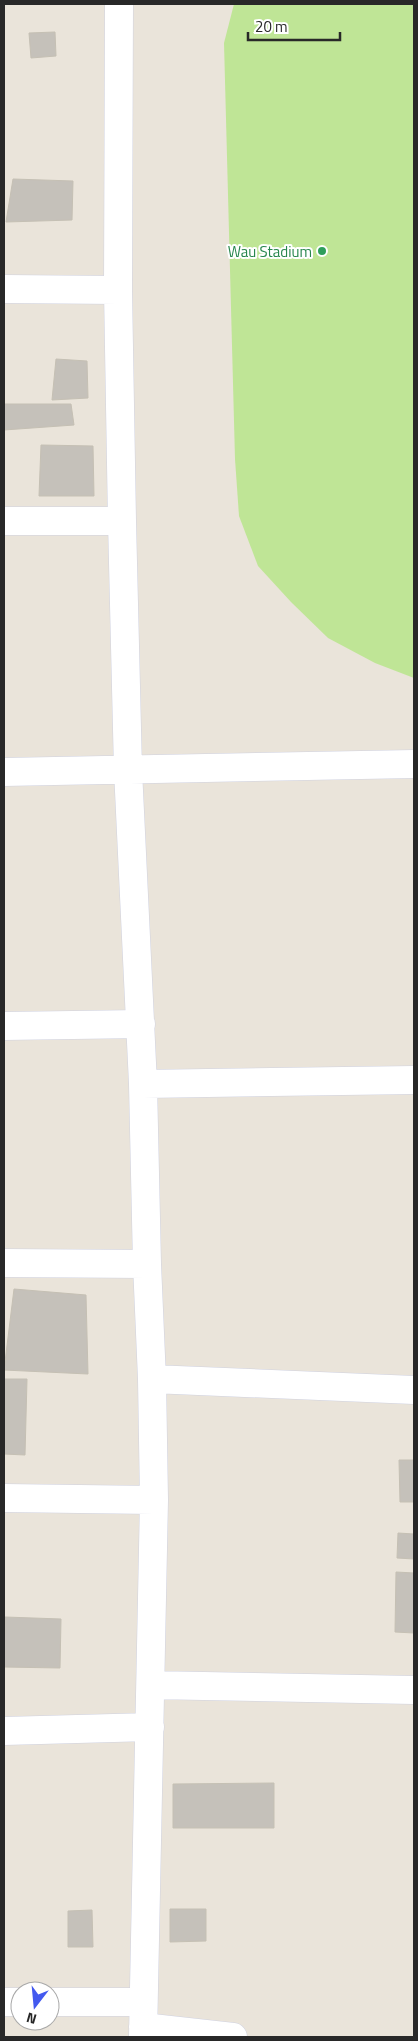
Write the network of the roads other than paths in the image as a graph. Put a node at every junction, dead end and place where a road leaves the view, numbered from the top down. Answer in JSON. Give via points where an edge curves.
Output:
{"nodes":[{"id":1,"x":119,"y":4,"type":"edge"},
{"id":2,"x":4,"y":289,"type":"edge"},
{"id":3,"x":118,"y":290,"type":"junction"},
{"id":4,"x":4,"y":521,"type":"edge"},
{"id":5,"x":122,"y":521,"type":"junction"},
{"id":6,"x":414,"y":764,"type":"edge"},
{"id":7,"x":128,"y":770,"type":"junction"},
{"id":8,"x":4,"y":772,"type":"edge"},
{"id":9,"x":141,"y":1024,"type":"junction"},
{"id":10,"x":4,"y":1026,"type":"edge"},
{"id":11,"x":414,"y":1080,"type":"edge"},
{"id":12,"x":143,"y":1084,"type":"junction"},
{"id":13,"x":4,"y":1263,"type":"edge"},
{"id":14,"x":147,"y":1264,"type":"junction"},
{"id":15,"x":152,"y":1380,"type":"junction"},
{"id":16,"x":414,"y":1390,"type":"edge"},
{"id":17,"x":4,"y":1498,"type":"edge"},
{"id":18,"x":154,"y":1500,"type":"junction"},
{"id":19,"x":151,"y":1685,"type":"junction"},
{"id":20,"x":414,"y":1690,"type":"edge"},
{"id":21,"x":150,"y":1727,"type":"junction"},
{"id":22,"x":4,"y":1731,"type":"edge"},
{"id":23,"x":60,"y":2004,"type":"edge"},
{"id":24,"x":143,"y":2022,"type":"edge"},
{"id":25,"x":233,"y":2037,"type":"edge"}],
"edges":[{"from":1,"to":3,"type":"street"},
{"from":2,"to":3,"type":"street"},
{"from":3,"to":5,"type":"street"},
{"from":4,"to":5,"type":"street"},
{"from":5,"to":7,"type":"street"},
{"from":6,"to":7,"type":"street"},
{"from":7,"to":8,"type":"street"},
{"from":7,"to":9,"type":"street"},
{"from":9,"to":10,"type":"street"},
{"from":9,"to":12,"type":"street"},
{"from":11,"to":12,"type":"street"},
{"from":12,"to":14,"type":"street"},
{"from":13,"to":14,"type":"street"},
{"from":14,"to":15,"type":"street"},
{"from":15,"to":16,"type":"street"},
{"from":15,"to":18,"type":"street"},
{"from":17,"to":18,"type":"street"},
{"from":18,"to":19,"type":"street"},
{"from":19,"to":20,"type":"street"},
{"from":19,"to":21,"type":"street"},
{"from":21,"to":22,"type":"street"},
{"from":21,"to":24,"type":"street"},
{"from":23,"to":24,"type":"street"},
{"from":24,"to":25,"type":"street"}]}
